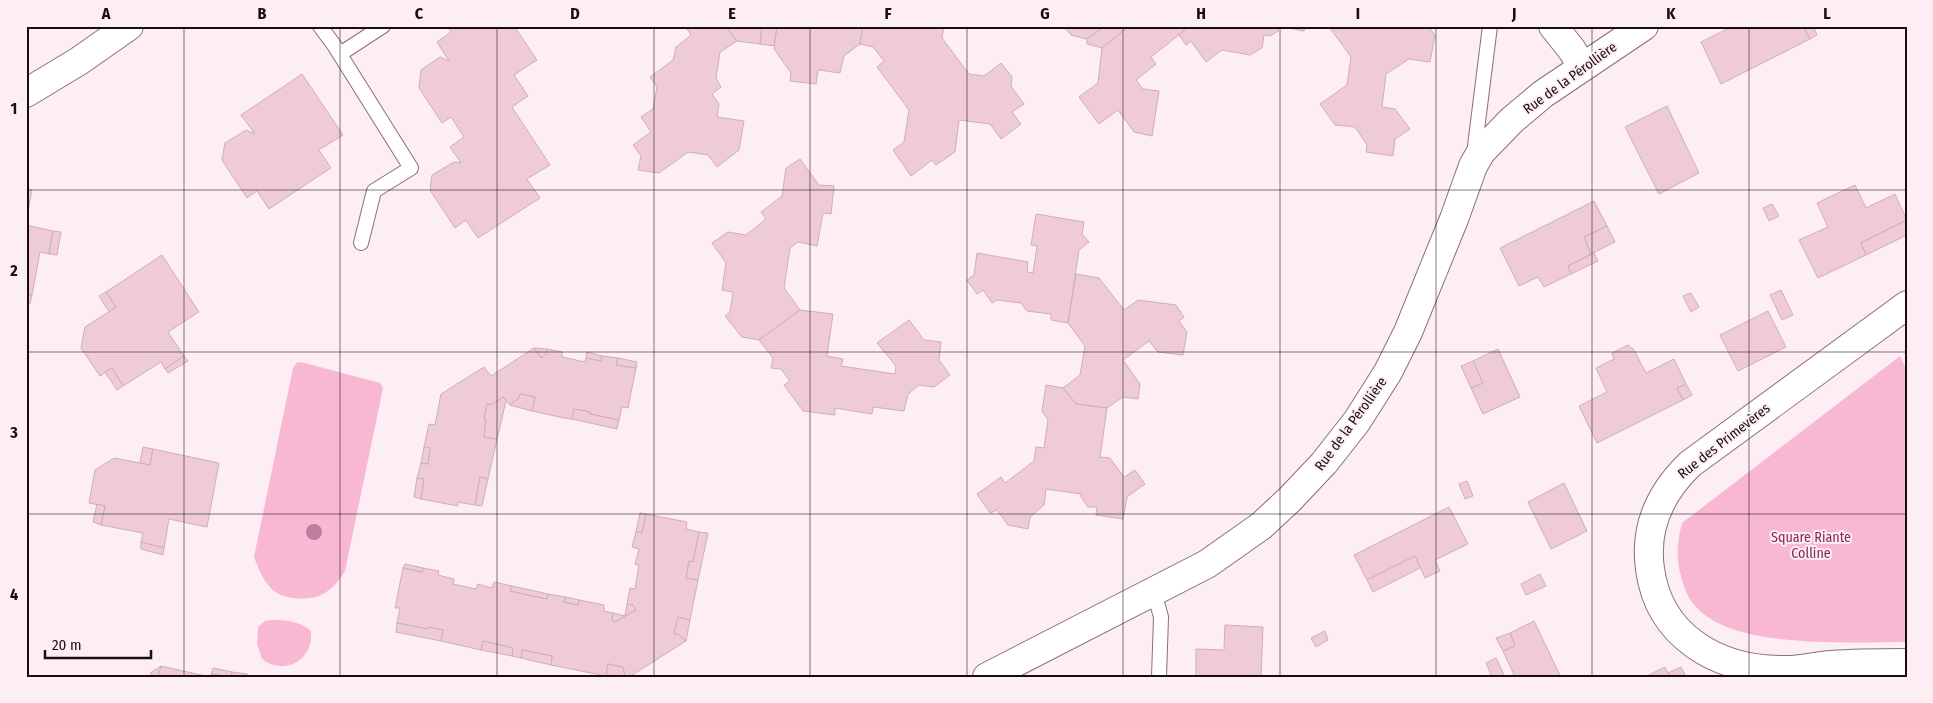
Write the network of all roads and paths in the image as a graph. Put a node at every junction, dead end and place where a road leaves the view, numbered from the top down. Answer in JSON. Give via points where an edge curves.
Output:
{"nodes":[{"id":1,"x":129,"y":26,"type":"edge"},
{"id":2,"x":320,"y":26,"type":"edge"},
{"id":3,"x":383,"y":26,"type":"edge"},
{"id":4,"x":1490,"y":26,"type":"edge"},
{"id":5,"x":1553,"y":26,"type":"edge"},
{"id":6,"x":1644,"y":26,"type":"edge"},
{"id":7,"x":340,"y":54,"type":"junction"},
{"id":8,"x":1582,"y":67,"type":"junction"},
{"id":9,"x":26,"y":93,"type":"edge"},
{"id":10,"x":1472,"y":166,"type":"junction"},
{"id":11,"x":361,"y":243,"type":"dead end"},
{"id":12,"x":1907,"y":305,"type":"edge"},
{"id":13,"x":1154,"y":592,"type":"junction"},
{"id":14,"x":1907,"y":663,"type":"edge"},
{"id":15,"x":1852,"y":670,"type":"edge"},
{"id":16,"x":1753,"y":672,"type":"edge"},
{"id":17,"x":987,"y":677,"type":"edge"},
{"id":18,"x":1160,"y":677,"type":"edge"}],
"edges":[{"from":1,"to":9,"type":"street"},
{"from":2,"to":7,"type":"lane"},
{"from":3,"to":7,"type":"lane"},
{"from":4,"to":10,"type":"lane"},
{"from":5,"to":8,"type":"street"},
{"from":6,"to":8,"type":"street","name":"Rue de la Pérollière"},
{"from":7,"to":11,"type":"lane","via":[[411,168],[374,190]]},
{"from":8,"to":10,"type":"street","name":"Rue de la Pérollière","via":[[1512,120]]},
{"from":10,"to":13,"type":"street","name":"Rue de la Pérollière","via":[[1408,332],[1388,372],[1357,421],[1316,474],[1261,526],[1207,564]]},
{"from":12,"to":16,"type":"street","name":"Rue des Primevères","via":[[1690,464],[1662,497],[1649,538],[1648,559],[1651,581],[1659,602],[1671,623],[1686,638],[1706,652]]},
{"from":13,"to":17,"type":"street","name":"Rue de la Pérollière"},
{"from":13,"to":18,"type":"lane","via":[[1161,617]]},
{"from":14,"to":15,"type":"street","name":"Rue des Primevères"},
{"from":15,"to":16,"type":"street","name":"Rue des Primevères","via":[[1824,666]]}]}
